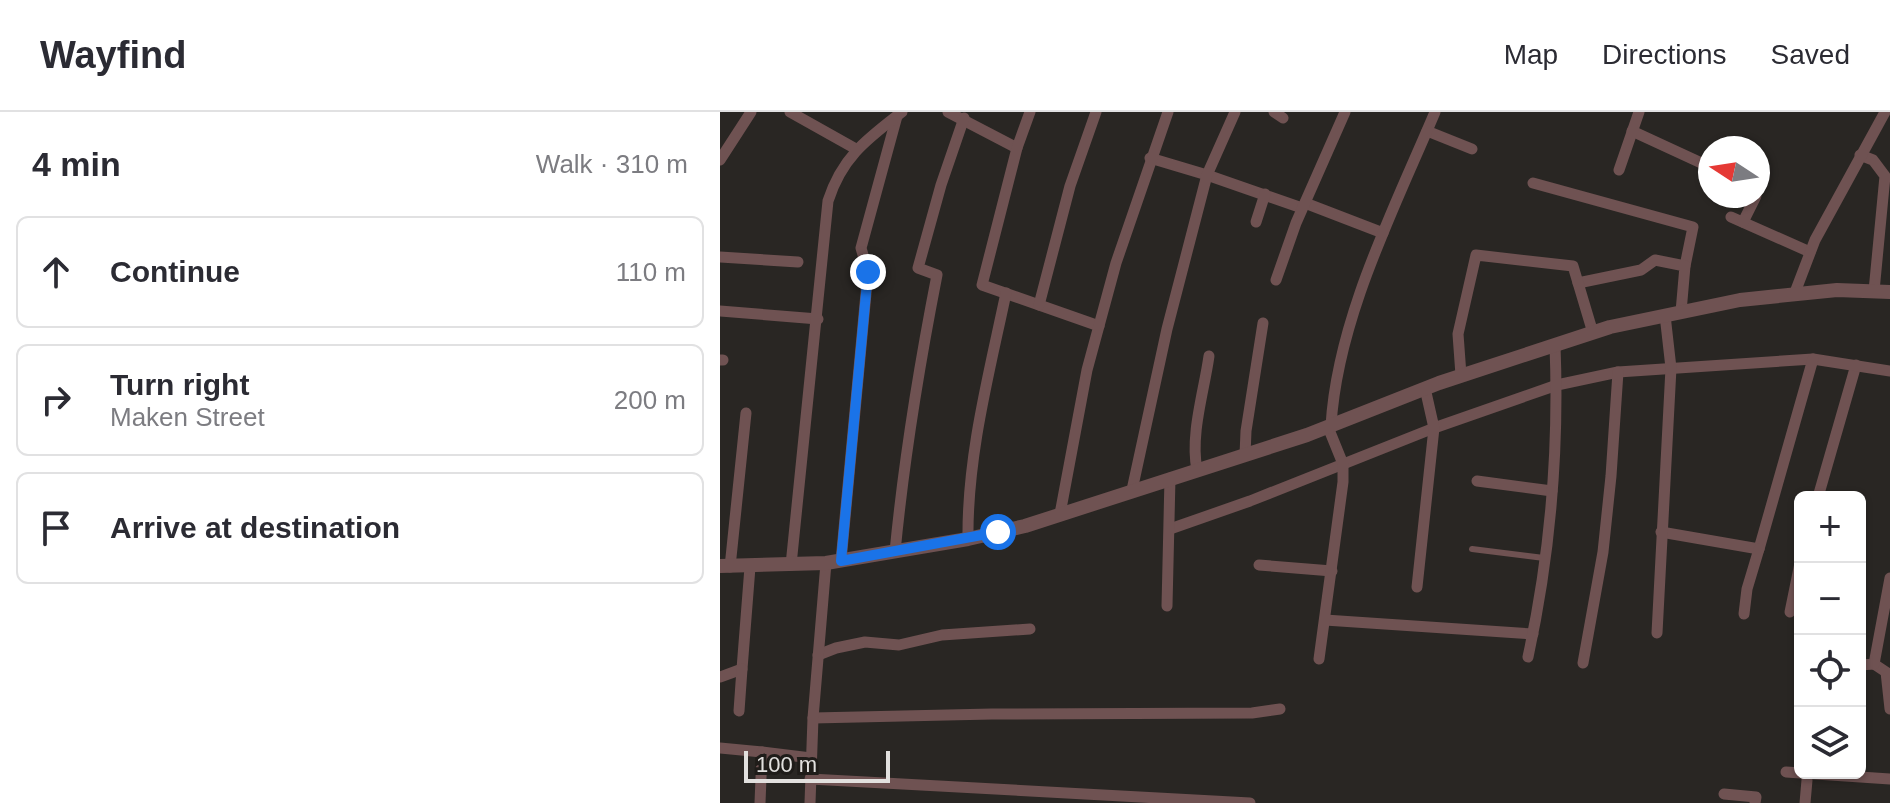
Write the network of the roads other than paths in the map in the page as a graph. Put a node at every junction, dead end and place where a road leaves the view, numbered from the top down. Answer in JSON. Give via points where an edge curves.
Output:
{"nodes":[{"id":1,"x":751,"y":112,"type":"edge"},
{"id":2,"x":790,"y":112,"type":"edge"},
{"id":3,"x":948,"y":112,"type":"edge"},
{"id":4,"x":1030,"y":112,"type":"edge"},
{"id":5,"x":1096,"y":112,"type":"edge"},
{"id":6,"x":1235,"y":112,"type":"edge"},
{"id":7,"x":1345,"y":112,"type":"edge"},
{"id":8,"x":1435,"y":112,"type":"edge"},
{"id":9,"x":1639,"y":112,"type":"edge"},
{"id":10,"x":1885,"y":112,"type":"edge"},
{"id":11,"x":1165,"y":113,"type":"edge"},
{"id":12,"x":899,"y":114,"type":"edge"},
{"id":13,"x":964,"y":118,"type":"junction"},
{"id":14,"x":1427,"y":131,"type":"junction"},
{"id":15,"x":1632,"y":131,"type":"junction"},
{"id":16,"x":1017,"y":148,"type":"junction"},
{"id":17,"x":856,"y":149,"type":"junction"},
{"id":18,"x":1472,"y":149,"type":"dead end"},
{"id":19,"x":1860,"y":155,"type":"junction"},
{"id":20,"x":1150,"y":158,"type":"junction"},
{"id":21,"x":720,"y":160,"type":"edge"},
{"id":22,"x":1698,"y":161,"type":"edge"},
{"id":23,"x":1619,"y":170,"type":"dead end"},
{"id":24,"x":1207,"y":175,"type":"junction"},
{"id":25,"x":1533,"y":183,"type":"dead end"},
{"id":26,"x":1265,"y":194,"type":"junction"},
{"id":27,"x":1304,"y":206,"type":"junction"},
{"id":28,"x":1750,"y":208,"type":"edge"},
{"id":29,"x":1731,"y":217,"type":"dead end"},
{"id":30,"x":1256,"y":222,"type":"dead end"},
{"id":31,"x":1743,"y":222,"type":"junction"},
{"id":32,"x":1383,"y":233,"type":"junction"},
{"id":33,"x":1810,"y":252,"type":"junction"},
{"id":34,"x":720,"y":257,"type":"edge"},
{"id":35,"x":798,"y":262,"type":"dead end"},
{"id":36,"x":1685,"y":266,"type":"junction"},
{"id":37,"x":1276,"y":280,"type":"dead end"},
{"id":38,"x":1578,"y":283,"type":"junction"},
{"id":39,"x":1874,"y":291,"type":"junction"},
{"id":40,"x":1890,"y":292,"type":"edge"},
{"id":41,"x":1006,"y":293,"type":"junction"},
{"id":42,"x":1794,"y":295,"type":"junction"},
{"id":43,"x":1039,"y":305,"type":"junction"},
{"id":44,"x":720,"y":311,"type":"edge"},
{"id":45,"x":1681,"y":312,"type":"junction"},
{"id":46,"x":1665,"y":315,"type":"junction"},
{"id":47,"x":818,"y":319,"type":"junction"},
{"id":48,"x":1263,"y":323,"type":"dead end"},
{"id":49,"x":1099,"y":326,"type":"junction"},
{"id":50,"x":1593,"y":333,"type":"junction"},
{"id":51,"x":1555,"y":345,"type":"junction"},
{"id":52,"x":1209,"y":356,"type":"dead end"},
{"id":53,"x":1813,"y":359,"type":"junction"},
{"id":54,"x":1856,"y":365,"type":"junction"},
{"id":55,"x":1671,"y":368,"type":"junction"},
{"id":56,"x":1890,"y":371,"type":"edge"},
{"id":57,"x":1618,"y":372,"type":"junction"},
{"id":58,"x":1461,"y":375,"type":"junction"},
{"id":59,"x":1557,"y":385,"type":"junction"},
{"id":60,"x":1425,"y":388,"type":"junction"},
{"id":61,"x":746,"y":413,"type":"dead end"},
{"id":62,"x":1329,"y":426,"type":"junction"},
{"id":63,"x":1434,"y":428,"type":"junction"},
{"id":64,"x":1245,"y":455,"type":"junction"},
{"id":65,"x":1343,"y":464,"type":"junction"},
{"id":66,"x":1197,"y":470,"type":"junction"},
{"id":67,"x":1170,"y":478,"type":"junction"},
{"id":68,"x":1477,"y":481,"type":"dead end"},
{"id":69,"x":1132,"y":490,"type":"junction"},
{"id":70,"x":1552,"y":491,"type":"junction"},
{"id":71,"x":1820,"y":491,"type":"edge"},
{"id":72,"x":1060,"y":514,"type":"junction"},
{"id":73,"x":1170,"y":529,"type":"junction"},
{"id":74,"x":1661,"y":532,"type":"junction"},
{"id":75,"x":968,"y":539,"type":"junction"},
{"id":76,"x":1472,"y":549,"type":"dead end"},
{"id":77,"x":1759,"y":549,"type":"junction"},
{"id":78,"x":895,"y":552,"type":"junction"},
{"id":79,"x":1544,"y":558,"type":"junction"},
{"id":80,"x":834,"y":562,"type":"junction"},
{"id":81,"x":791,"y":565,"type":"junction"},
{"id":82,"x":1259,"y":565,"type":"dead end"},
{"id":83,"x":725,"y":566,"type":"edge"},
{"id":84,"x":750,"y":567,"type":"junction"},
{"id":85,"x":1332,"y":571,"type":"junction"},
{"id":86,"x":1890,"y":578,"type":"edge"},
{"id":87,"x":1417,"y":587,"type":"dead end"},
{"id":88,"x":1794,"y":592,"type":"edge"},
{"id":89,"x":1167,"y":606,"type":"dead end"},
{"id":90,"x":1790,"y":612,"type":"dead end"},
{"id":91,"x":1744,"y":614,"type":"dead end"},
{"id":92,"x":1325,"y":620,"type":"junction"},
{"id":93,"x":1030,"y":629,"type":"dead end"},
{"id":94,"x":1657,"y":633,"type":"dead end"},
{"id":95,"x":1533,"y":634,"type":"junction"},
{"id":96,"x":818,"y":655,"type":"junction"},
{"id":97,"x":1528,"y":657,"type":"dead end"},
{"id":98,"x":1319,"y":659,"type":"dead end"},
{"id":99,"x":1583,"y":663,"type":"dead end"},
{"id":100,"x":1874,"y":664,"type":"junction"},
{"id":101,"x":1866,"y":665,"type":"edge"},
{"id":102,"x":742,"y":669,"type":"junction"},
{"id":103,"x":720,"y":677,"type":"edge"},
{"id":104,"x":1280,"y":709,"type":"dead end"},
{"id":105,"x":1890,"y":709,"type":"edge"},
{"id":106,"x":739,"y":711,"type":"dead end"},
{"id":107,"x":813,"y":718,"type":"junction"},
{"id":108,"x":720,"y":748,"type":"edge"},
{"id":109,"x":762,"y":752,"type":"junction"},
{"id":110,"x":811,"y":758,"type":"junction"},
{"id":111,"x":1786,"y":772,"type":"dead end"},
{"id":112,"x":810,"y":779,"type":"junction"},
{"id":113,"x":1890,"y":779,"type":"edge"},
{"id":114,"x":1807,"y":780,"type":"dead end"},
{"id":115,"x":1724,"y":794,"type":"dead end"},
{"id":116,"x":760,"y":803,"type":"edge"},
{"id":117,"x":810,"y":803,"type":"edge"},
{"id":118,"x":1250,"y":803,"type":"edge"},
{"id":119,"x":1755,"y":803,"type":"edge"},
{"id":120,"x":1805,"y":803,"type":"edge"}],
"edges":[{"from":1,"to":21,"type":"street"},
{"from":2,"to":17,"type":"street"},
{"from":3,"to":13,"type":"street"},
{"from":4,"to":16,"type":"street"},
{"from":5,"to":43,"type":"street"},
{"from":6,"to":24,"type":"street"},
{"from":7,"to":27,"type":"street"},
{"from":8,"to":14,"type":"street"},
{"from":9,"to":15,"type":"street"},
{"from":10,"to":19,"type":"street"},
{"from":11,"to":20,"type":"street"},
{"from":12,"to":17,"type":"street"},
{"from":12,"to":80,"type":"street","via":[[861,248],[868,272]]},
{"from":13,"to":16,"type":"street"},
{"from":13,"to":78,"type":"street","via":[[918,268],[937,275],[915,387]]},
{"from":14,"to":18,"type":"street"},
{"from":14,"to":32,"type":"street"},
{"from":15,"to":22,"type":"street"},
{"from":15,"to":23,"type":"street"},
{"from":16,"to":41,"type":"street","via":[[982,285]]},
{"from":17,"to":47,"type":"street","via":[[828,201]]},
{"from":19,"to":33,"type":"street"},
{"from":19,"to":39,"type":"street","via":[[1873,160],[1885,176]]},
{"from":20,"to":24,"type":"street"},
{"from":20,"to":49,"type":"street"},
{"from":24,"to":26,"type":"street"},
{"from":24,"to":69,"type":"street"},
{"from":25,"to":36,"type":"street","via":[[1693,227]]},
{"from":26,"to":27,"type":"street"},
{"from":26,"to":30,"type":"street"},
{"from":27,"to":32,"type":"street"},
{"from":27,"to":37,"type":"street"},
{"from":28,"to":31,"type":"street"},
{"from":29,"to":31,"type":"street"},
{"from":31,"to":33,"type":"street"},
{"from":32,"to":62,"type":"street","via":[[1344,343]]},
{"from":33,"to":42,"type":"street"},
{"from":34,"to":35,"type":"street"},
{"from":36,"to":38,"type":"street","via":[[1655,260],[1641,270]]},
{"from":36,"to":45,"type":"street"},
{"from":38,"to":50,"type":"street"},
{"from":38,"to":58,"type":"street","via":[[1573,266],[1476,255],[1458,334]]},
{"from":39,"to":40,"type":"street"},
{"from":39,"to":42,"type":"street"},
{"from":41,"to":43,"type":"street"},
{"from":41,"to":75,"type":"street","via":[[976,443],[967,502]]},
{"from":42,"to":45,"type":"street"},
{"from":43,"to":49,"type":"street"},
{"from":44,"to":47,"type":"street"},
{"from":45,"to":46,"type":"street"},
{"from":46,"to":50,"type":"street"},
{"from":46,"to":55,"type":"street"},
{"from":47,"to":81,"type":"street"},
{"from":48,"to":64,"type":"street"},
{"from":49,"to":72,"type":"street"},
{"from":50,"to":51,"type":"street"},
{"from":51,"to":58,"type":"street"},
{"from":51,"to":59,"type":"street"},
{"from":52,"to":66,"type":"street"},
{"from":53,"to":54,"type":"street"},
{"from":53,"to":55,"type":"street"},
{"from":53,"to":77,"type":"street"},
{"from":54,"to":56,"type":"street"},
{"from":54,"to":71,"type":"street"},
{"from":55,"to":57,"type":"street"},
{"from":55,"to":74,"type":"street"},
{"from":57,"to":59,"type":"street"},
{"from":57,"to":99,"type":"street","via":[[1603,552]]},
{"from":58,"to":60,"type":"street"},
{"from":59,"to":63,"type":"street"},
{"from":59,"to":70,"type":"street"},
{"from":60,"to":62,"type":"street"},
{"from":60,"to":63,"type":"street"},
{"from":61,"to":83,"type":"street"},
{"from":62,"to":64,"type":"street"},
{"from":62,"to":65,"type":"street"},
{"from":63,"to":65,"type":"street"},
{"from":63,"to":87,"type":"street"},
{"from":64,"to":66,"type":"street"},
{"from":65,"to":73,"type":"street"},
{"from":65,"to":85,"type":"street"},
{"from":66,"to":67,"type":"street"},
{"from":67,"to":69,"type":"street"},
{"from":67,"to":73,"type":"street"},
{"from":68,"to":70,"type":"street"},
{"from":69,"to":72,"type":"street"},
{"from":70,"to":79,"type":"street"},
{"from":72,"to":75,"type":"street"},
{"from":73,"to":89,"type":"street"},
{"from":74,"to":77,"type":"street"},
{"from":74,"to":94,"type":"street"},
{"from":75,"to":78,"type":"street"},
{"from":76,"to":79,"type":"lane"},
{"from":77,"to":91,"type":"street"},
{"from":78,"to":80,"type":"street"},
{"from":79,"to":95,"type":"street"},
{"from":80,"to":81,"type":"street"},
{"from":80,"to":96,"type":"street"},
{"from":81,"to":84,"type":"street"},
{"from":82,"to":85,"type":"street"},
{"from":83,"to":84,"type":"street"},
{"from":84,"to":102,"type":"street"},
{"from":85,"to":92,"type":"street"},
{"from":86,"to":100,"type":"street"},
{"from":88,"to":90,"type":"street"},
{"from":92,"to":95,"type":"street"},
{"from":92,"to":98,"type":"street"},
{"from":93,"to":96,"type":"street","via":[[942,635],[899,645],[865,642]]},
{"from":95,"to":97,"type":"street"},
{"from":96,"to":107,"type":"street"},
{"from":100,"to":101,"type":"street"},
{"from":100,"to":105,"type":"street","via":[[1886,672]]},
{"from":102,"to":103,"type":"street"},
{"from":102,"to":106,"type":"street"},
{"from":104,"to":107,"type":"street"},
{"from":107,"to":110,"type":"street"},
{"from":108,"to":109,"type":"street"},
{"from":109,"to":110,"type":"street"},
{"from":109,"to":116,"type":"street"},
{"from":110,"to":112,"type":"street"},
{"from":111,"to":113,"type":"street"},
{"from":112,"to":117,"type":"street"},
{"from":112,"to":118,"type":"street"},
{"from":114,"to":120,"type":"street"},
{"from":115,"to":119,"type":"street","via":[[1756,797]]}]}
